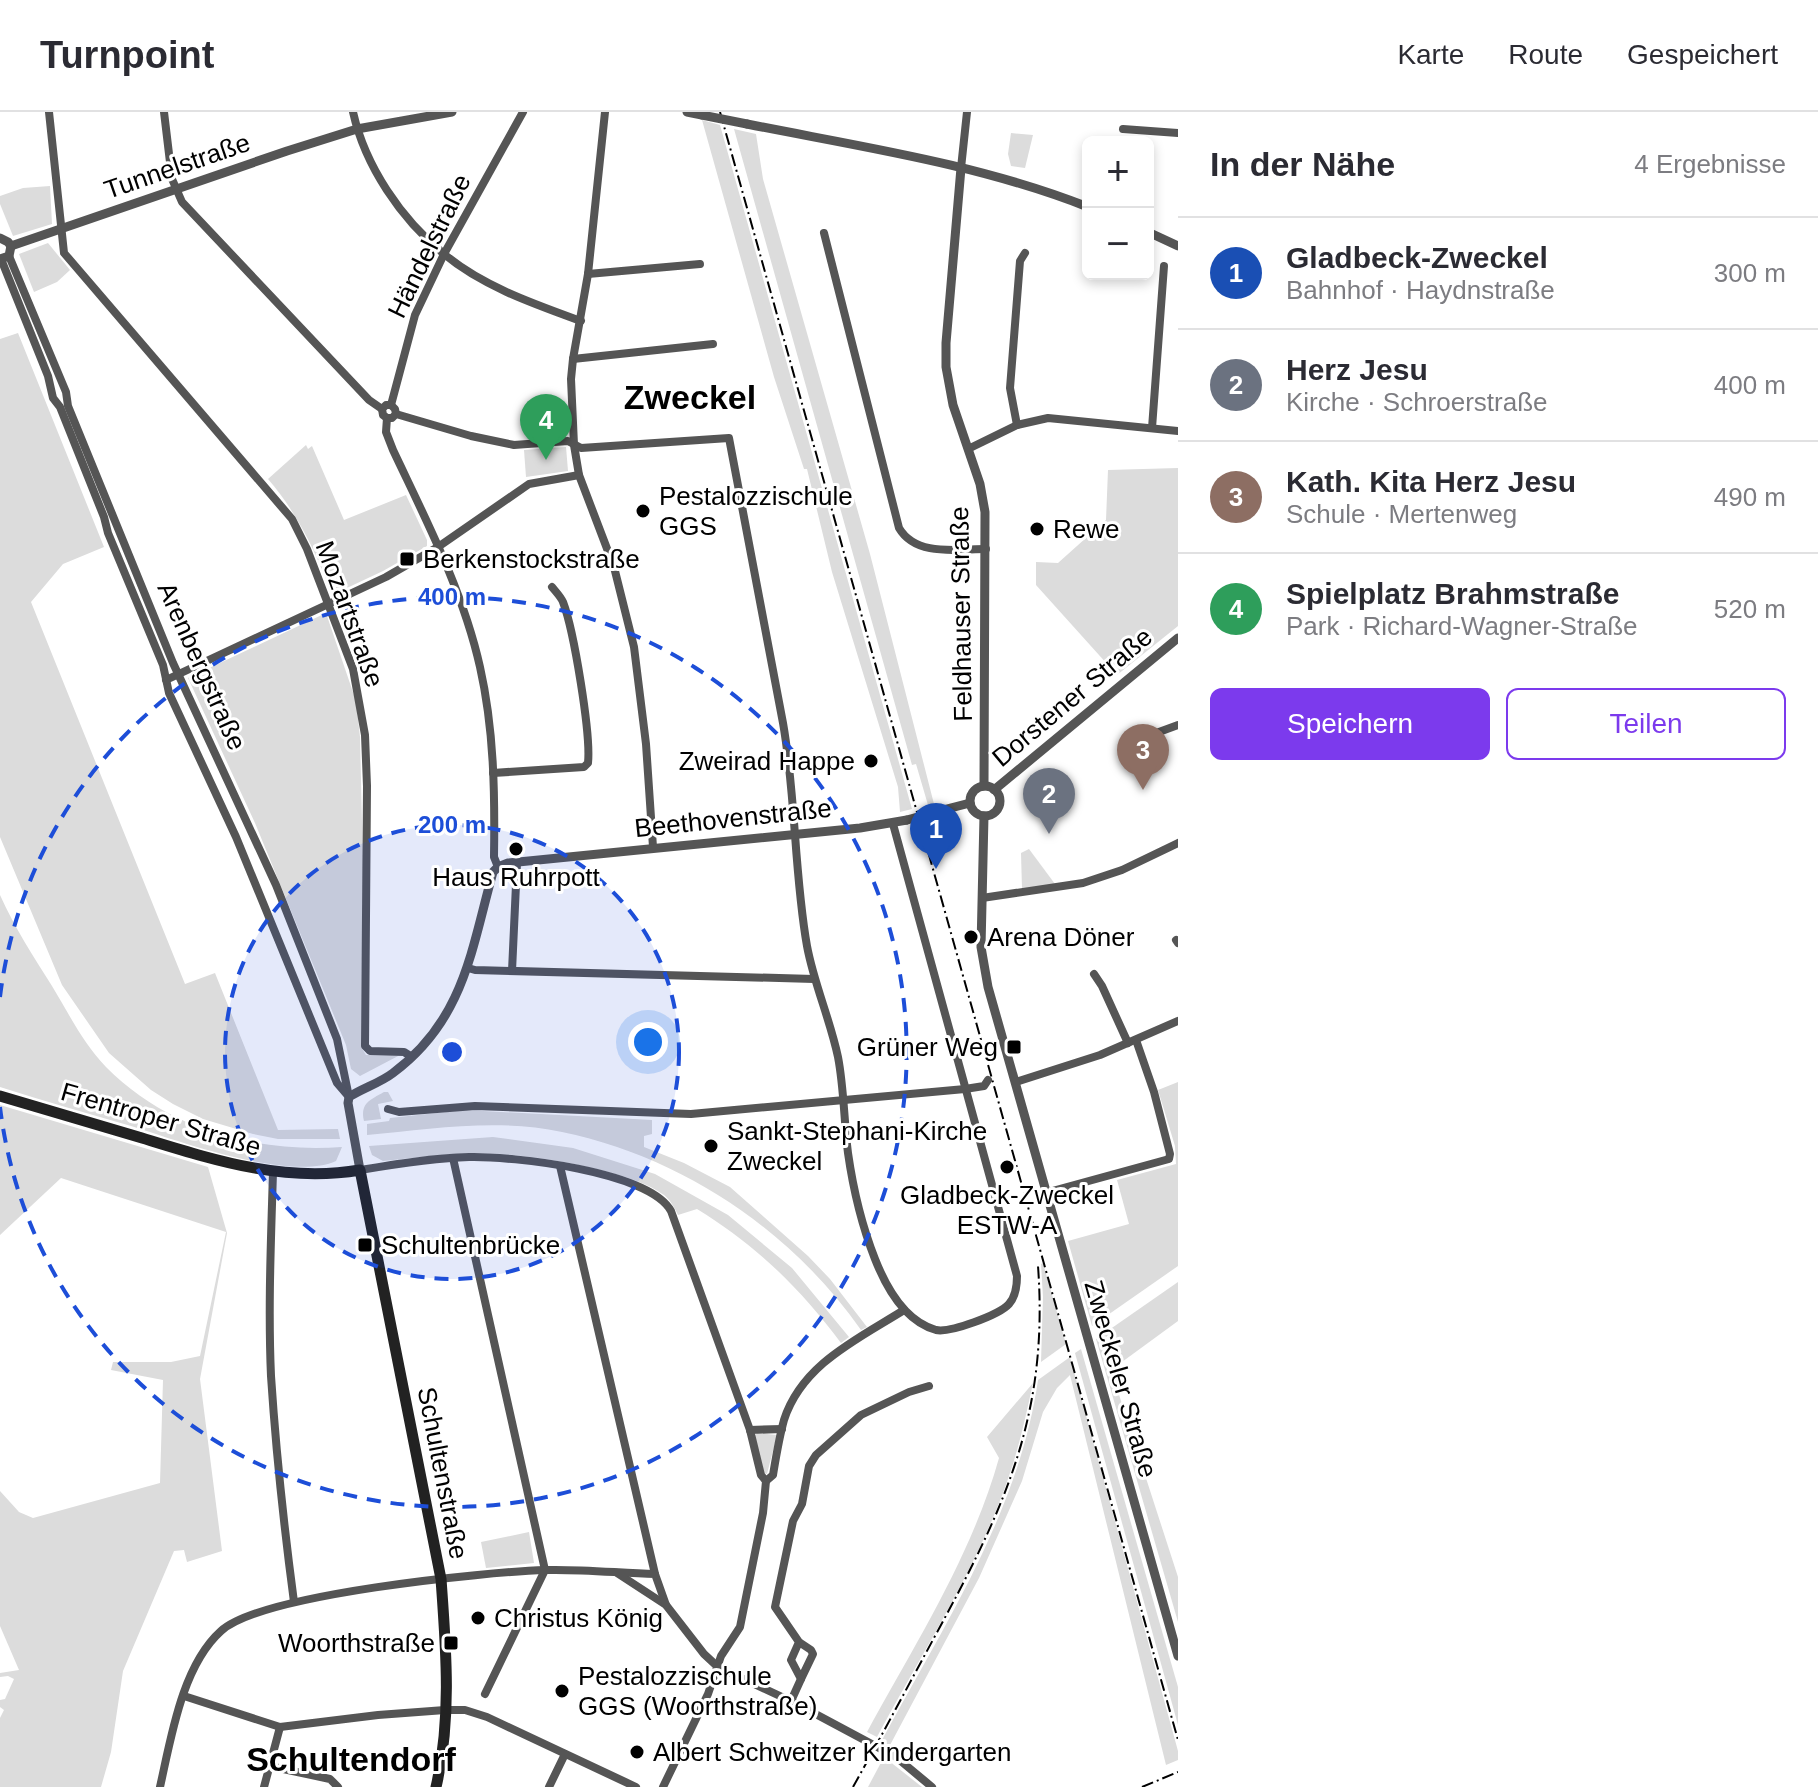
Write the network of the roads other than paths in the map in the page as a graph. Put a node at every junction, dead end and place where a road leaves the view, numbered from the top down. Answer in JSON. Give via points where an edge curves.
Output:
{"nodes":[{"id":1,"x":49,"y":112,"type":"edge"},
{"id":2,"x":164,"y":112,"type":"edge"},
{"id":3,"x":353,"y":112,"type":"edge"},
{"id":4,"x":452,"y":112,"type":"edge"},
{"id":5,"x":523,"y":112,"type":"edge"},
{"id":6,"x":605,"y":112,"type":"edge"},
{"id":7,"x":687,"y":112,"type":"edge"},
{"id":8,"x":967,"y":112,"type":"edge"},
{"id":9,"x":357,"y":129,"type":"junction"},
{"id":10,"x":1123,"y":129,"type":"dead end"},
{"id":11,"x":1178,"y":133,"type":"edge"},
{"id":12,"x":961,"y":168,"type":"junction"},
{"id":13,"x":176,"y":190,"type":"junction"},
{"id":14,"x":1082,"y":205,"type":"edge"},
{"id":15,"x":61,"y":230,"type":"junction"},
{"id":16,"x":824,"y":233,"type":"dead end"},
{"id":17,"x":1154,"y":235,"type":"edge"},
{"id":18,"x":0,"y":238,"type":"edge"},
{"id":19,"x":1178,"y":246,"type":"edge"},
{"id":20,"x":1025,"y":253,"type":"dead end"},
{"id":21,"x":444,"y":254,"type":"junction"},
{"id":22,"x":5,"y":255,"type":"edge"},
{"id":23,"x":700,"y":264,"type":"dead end"},
{"id":24,"x":1164,"y":266,"type":"dead end"},
{"id":25,"x":588,"y":274,"type":"junction"},
{"id":26,"x":581,"y":321,"type":"junction"},
{"id":27,"x":713,"y":344,"type":"dead end"},
{"id":28,"x":573,"y":359,"type":"junction"},
{"id":29,"x":389,"y":412,"type":"junction"},
{"id":30,"x":1017,"y":425,"type":"junction"},
{"id":31,"x":1152,"y":428,"type":"junction"},
{"id":32,"x":1178,"y":431,"type":"edge"},
{"id":33,"x":574,"y":445,"type":"junction"},
{"id":34,"x":968,"y":449,"type":"junction"},
{"id":35,"x":579,"y":475,"type":"junction"},
{"id":36,"x":438,"y":547,"type":"junction"},
{"id":37,"x":986,"y":549,"type":"junction"},
{"id":38,"x":552,"y":587,"type":"dead end"},
{"id":39,"x":329,"y":604,"type":"junction"},
{"id":40,"x":1178,"y":638,"type":"edge"},
{"id":41,"x":179,"y":675,"type":"junction"},
{"id":42,"x":166,"y":680,"type":"junction"},
{"id":43,"x":1178,"y":725,"type":"edge"},
{"id":44,"x":1137,"y":748,"type":"dead end"},
{"id":45,"x":493,"y":773,"type":"junction"},
{"id":46,"x":989,"y":788,"type":"junction"},
{"id":47,"x":970,"y":803,"type":"junction"},
{"id":48,"x":984,"y":816,"type":"junction"},
{"id":49,"x":893,"y":824,"type":"junction"},
{"id":50,"x":795,"y":834,"type":"junction"},
{"id":51,"x":1178,"y":843,"type":"edge"},
{"id":52,"x":653,"y":847,"type":"junction"},
{"id":53,"x":517,"y":863,"type":"junction"},
{"id":54,"x":498,"y":867,"type":"junction"},
{"id":55,"x":982,"y":898,"type":"junction"},
{"id":56,"x":468,"y":968,"type":"junction"},
{"id":57,"x":512,"y":971,"type":"junction"},
{"id":58,"x":1094,"y":974,"type":"dead end"},
{"id":59,"x":814,"y":979,"type":"junction"},
{"id":60,"x":1178,"y":1021,"type":"edge"},
{"id":61,"x":1132,"y":1041,"type":"junction"},
{"id":62,"x":412,"y":1057,"type":"junction"},
{"id":63,"x":988,"y":1080,"type":"dead end"},
{"id":64,"x":1016,"y":1082,"type":"junction"},
{"id":65,"x":965,"y":1089,"type":"junction"},
{"id":66,"x":0,"y":1096,"type":"edge"},
{"id":67,"x":349,"y":1097,"type":"junction"},
{"id":68,"x":843,"y":1101,"type":"junction"},
{"id":69,"x":388,"y":1109,"type":"dead end"},
{"id":70,"x":453,"y":1158,"type":"junction"},
{"id":71,"x":560,"y":1166,"type":"junction"},
{"id":72,"x":360,"y":1170,"type":"junction"},
{"id":73,"x":273,"y":1178,"type":"junction"},
{"id":74,"x":1045,"y":1193,"type":"junction"},
{"id":75,"x":904,"y":1310,"type":"junction"},
{"id":76,"x":929,"y":1386,"type":"dead end"},
{"id":77,"x":782,"y":1429,"type":"junction"},
{"id":78,"x":750,"y":1430,"type":"junction"},
{"id":79,"x":766,"y":1481,"type":"junction"},
{"id":80,"x":545,"y":1570,"type":"junction"},
{"id":81,"x":616,"y":1573,"type":"junction"},
{"id":82,"x":655,"y":1574,"type":"junction"},
{"id":83,"x":441,"y":1579,"type":"junction"},
{"id":84,"x":294,"y":1602,"type":"junction"},
{"id":85,"x":666,"y":1605,"type":"junction"},
{"id":86,"x":799,"y":1642,"type":"junction"},
{"id":87,"x":1178,"y":1656,"type":"edge"},
{"id":88,"x":718,"y":1667,"type":"junction"},
{"id":89,"x":801,"y":1679,"type":"junction"},
{"id":90,"x":185,"y":1693,"type":"junction"},
{"id":91,"x":485,"y":1694,"type":"dead end"},
{"id":92,"x":791,"y":1701,"type":"junction"},
{"id":93,"x":445,"y":1710,"type":"junction"},
{"id":94,"x":280,"y":1727,"type":"junction"},
{"id":95,"x":565,"y":1754,"type":"junction"},
{"id":96,"x":269,"y":1766,"type":"junction"},
{"id":97,"x":160,"y":1787,"type":"edge"},
{"id":98,"x":264,"y":1787,"type":"edge"},
{"id":99,"x":338,"y":1787,"type":"edge"},
{"id":100,"x":436,"y":1787,"type":"edge"},
{"id":101,"x":549,"y":1787,"type":"edge"},
{"id":102,"x":636,"y":1787,"type":"edge"},
{"id":103,"x":663,"y":1787,"type":"edge"},
{"id":104,"x":932,"y":1787,"type":"edge"}],
"edges":[{"from":1,"to":15,"type":"street","name":"Mozartstraße"},
{"from":2,"to":13,"type":"street"},
{"from":3,"to":9,"type":"street"},
{"from":4,"to":9,"type":"street","name":"Tunnelstraße"},
{"from":5,"to":21,"type":"street","name":"Händelstraße"},
{"from":6,"to":25,"type":"street"},
{"from":7,"to":12,"type":"street","bridge":true},
{"from":8,"to":12,"type":"street","name":"Feldhauser Straße"},
{"from":9,"to":13,"type":"street","name":"Tunnelstraße"},
{"from":9,"to":21,"type":"street","via":[[392,196]]},
{"from":10,"to":11,"type":"street"},
{"from":12,"to":14,"type":"street"},
{"from":12,"to":34,"type":"street","name":"Feldhauser Straße","via":[[946,355],[950,393]]},
{"from":13,"to":15,"type":"street","name":"Tunnelstraße"},
{"from":13,"to":29,"type":"street","via":[[369,400]]},
{"from":15,"to":22,"type":"street","name":"Tunnelstraße"},
{"from":15,"to":39,"type":"street","name":"Mozartstraße","via":[[64,253],[292,519]]},
{"from":16,"to":37,"type":"street","via":[[899,528],[907,539],[926,548]]},
{"from":17,"to":19,"type":"street"},
{"from":18,"to":22,"type":"street","via":[[8,242]]},
{"from":20,"to":30,"type":"street","via":[[1020,261],[1010,388]]},
{"from":21,"to":26,"type":"street","via":[[503,289]]},
{"from":21,"to":29,"type":"street","name":"Händelstraße","via":[[415,315]]},
{"from":22,"to":41,"type":"street","name":"Arenbergstraße"},
{"from":22,"to":42,"type":"street","name":"Arenbergstraße","via":[[53,398]]},
{"from":23,"to":25,"type":"street"},
{"from":24,"to":31,"type":"street"},
{"from":25,"to":26,"type":"street"},
{"from":26,"to":28,"type":"street"},
{"from":27,"to":28,"type":"street"},
{"from":28,"to":33,"type":"street"},
{"from":29,"to":33,"type":"street","via":[[514,445]]},
{"from":29,"to":36,"type":"street","name":"Händelstraße","via":[[386,432]]},
{"from":30,"to":31,"type":"street","via":[[1048,418]]},
{"from":30,"to":34,"type":"street"},
{"from":31,"to":32,"type":"street"},
{"from":33,"to":35,"type":"street"},
{"from":33,"to":50,"type":"street","via":[[729,438],[786,743]]},
{"from":34,"to":37,"type":"street","name":"Feldhauser Straße","via":[[980,484]]},
{"from":35,"to":36,"type":"street","via":[[529,484]]},
{"from":35,"to":52,"type":"street","via":[[614,567],[634,647]]},
{"from":36,"to":39,"type":"street"},
{"from":36,"to":45,"type":"street","name":"Händelstraße","via":[[479,665]]},
{"from":37,"to":46,"type":"street","name":"Feldhauser Straße"},
{"from":38,"to":45,"type":"street","via":[[563,600],[573,645],[588,763]]},
{"from":39,"to":41,"type":"street"},
{"from":39,"to":62,"type":"street","name":"Mozartstraße","via":[[353,669],[365,735],[365,1046]]},
{"from":40,"to":46,"type":"street","name":"Dorstener Straße"},
{"from":41,"to":42,"type":"street"},
{"from":41,"to":67,"type":"street","name":"Arenbergstraße","via":[[280,896],[337,1039]]},
{"from":42,"to":67,"type":"street","name":"Arenbergstraße","via":[[337,1083]]},
{"from":43,"to":44,"type":"street","via":[[1148,736]]},
{"from":45,"to":54,"type":"street","name":"Händelstraße"},
{"from":46,"to":47,"type":"street","via":[[974,791]]},
{"from":46,"to":48,"type":"street","via":[[999,806]]},
{"from":47,"to":48,"type":"street"},
{"from":47,"to":49,"type":"street","name":"Beethovenstraße","bridge":true},
{"from":48,"to":55,"type":"street"},
{"from":49,"to":50,"type":"street","name":"Beethovenstraße"},
{"from":49,"to":65,"type":"street"},
{"from":50,"to":52,"type":"street","name":"Beethovenstraße"},
{"from":50,"to":59,"type":"street"},
{"from":51,"to":55,"type":"street","via":[[1083,883]]},
{"from":52,"to":53,"type":"street","name":"Beethovenstraße"},
{"from":53,"to":54,"type":"street","name":"Beethovenstraße"},
{"from":53,"to":57,"type":"street"},
{"from":54,"to":56,"type":"street","name":"Händelstraße"},
{"from":55,"to":64,"type":"street","via":[[984,964]]},
{"from":56,"to":57,"type":"street"},
{"from":56,"to":62,"type":"street","name":"Händelstraße","via":[[445,1018]]},
{"from":57,"to":59,"type":"street"},
{"from":58,"to":61,"type":"street"},
{"from":59,"to":68,"type":"street","via":[[838,1057]]},
{"from":60,"to":61,"type":"street"},
{"from":61,"to":64,"type":"street"},
{"from":61,"to":74,"type":"street","via":[[1163,1123],[1169,1159]]},
{"from":62,"to":67,"type":"street","name":"Händelstraße"},
{"from":63,"to":65,"type":"street","via":[[984,1086]]},
{"from":64,"to":74,"type":"street","name":"Zweckeler Straße"},
{"from":65,"to":68,"type":"street"},
{"from":65,"to":75,"type":"street","via":[[1016,1270],[1014,1295],[998,1313],[948,1330]]},
{"from":66,"to":73,"type":"main road","name":"Frentroper Straße"},
{"from":67,"to":72,"type":"street","name":"Arenbergstraße"},
{"from":68,"to":69,"type":"street","via":[[691,1114],[475,1106]]},
{"from":68,"to":75,"type":"street","via":[[860,1209],[888,1289]]},
{"from":70,"to":71,"type":"street","via":[[523,1159]]},
{"from":70,"to":72,"type":"street"},
{"from":70,"to":80,"type":"street"},
{"from":71,"to":78,"type":"street","via":[[626,1182],[668,1206]]},
{"from":71,"to":82,"type":"street"},
{"from":72,"to":73,"type":"main road","name":"Frentroper Straße"},
{"from":72,"to":83,"type":"main road","name":"Schultenstraße"},
{"from":73,"to":84,"type":"street","via":[[271,1374]]},
{"from":74,"to":87,"type":"street","name":"Zweckeler Straße"},
{"from":75,"to":77,"type":"street","via":[[816,1368],[793,1399]]},
{"from":76,"to":86,"type":"street","via":[[861,1415],[809,1466],[775,1607]]},
{"from":77,"to":78,"type":"street"},
{"from":77,"to":79,"type":"street","via":[[773,1475]]},
{"from":78,"to":79,"type":"street"},
{"from":79,"to":88,"type":"street","via":[[740,1627]]},
{"from":80,"to":81,"type":"street"},
{"from":80,"to":83,"type":"street"},
{"from":80,"to":91,"type":"street"},
{"from":81,"to":82,"type":"street"},
{"from":81,"to":85,"type":"street"},
{"from":82,"to":85,"type":"street"},
{"from":83,"to":84,"type":"street"},
{"from":83,"to":93,"type":"main road","name":"Schultenstraße"},
{"from":84,"to":90,"type":"street","via":[[224,1628],[203,1652]]},
{"from":85,"to":88,"type":"street"},
{"from":86,"to":89,"type":"street","via":[[791,1660]]},
{"from":86,"to":89,"type":"street","via":[[813,1654]]},
{"from":88,"to":92,"type":"street"},
{"from":88,"to":103,"type":"street"},
{"from":89,"to":92,"type":"street"},
{"from":90,"to":94,"type":"street"},
{"from":90,"to":97,"type":"street"},
{"from":92,"to":104,"type":"street","via":[[896,1757]]},
{"from":93,"to":94,"type":"street"},
{"from":93,"to":95,"type":"street","via":[[487,1717]]},
{"from":93,"to":100,"type":"main road","name":"Schultenstraße"},
{"from":94,"to":96,"type":"street"},
{"from":95,"to":101,"type":"street"},
{"from":95,"to":102,"type":"street"},
{"from":96,"to":98,"type":"street"},
{"from":96,"to":99,"type":"street","via":[[330,1779]]}]}
